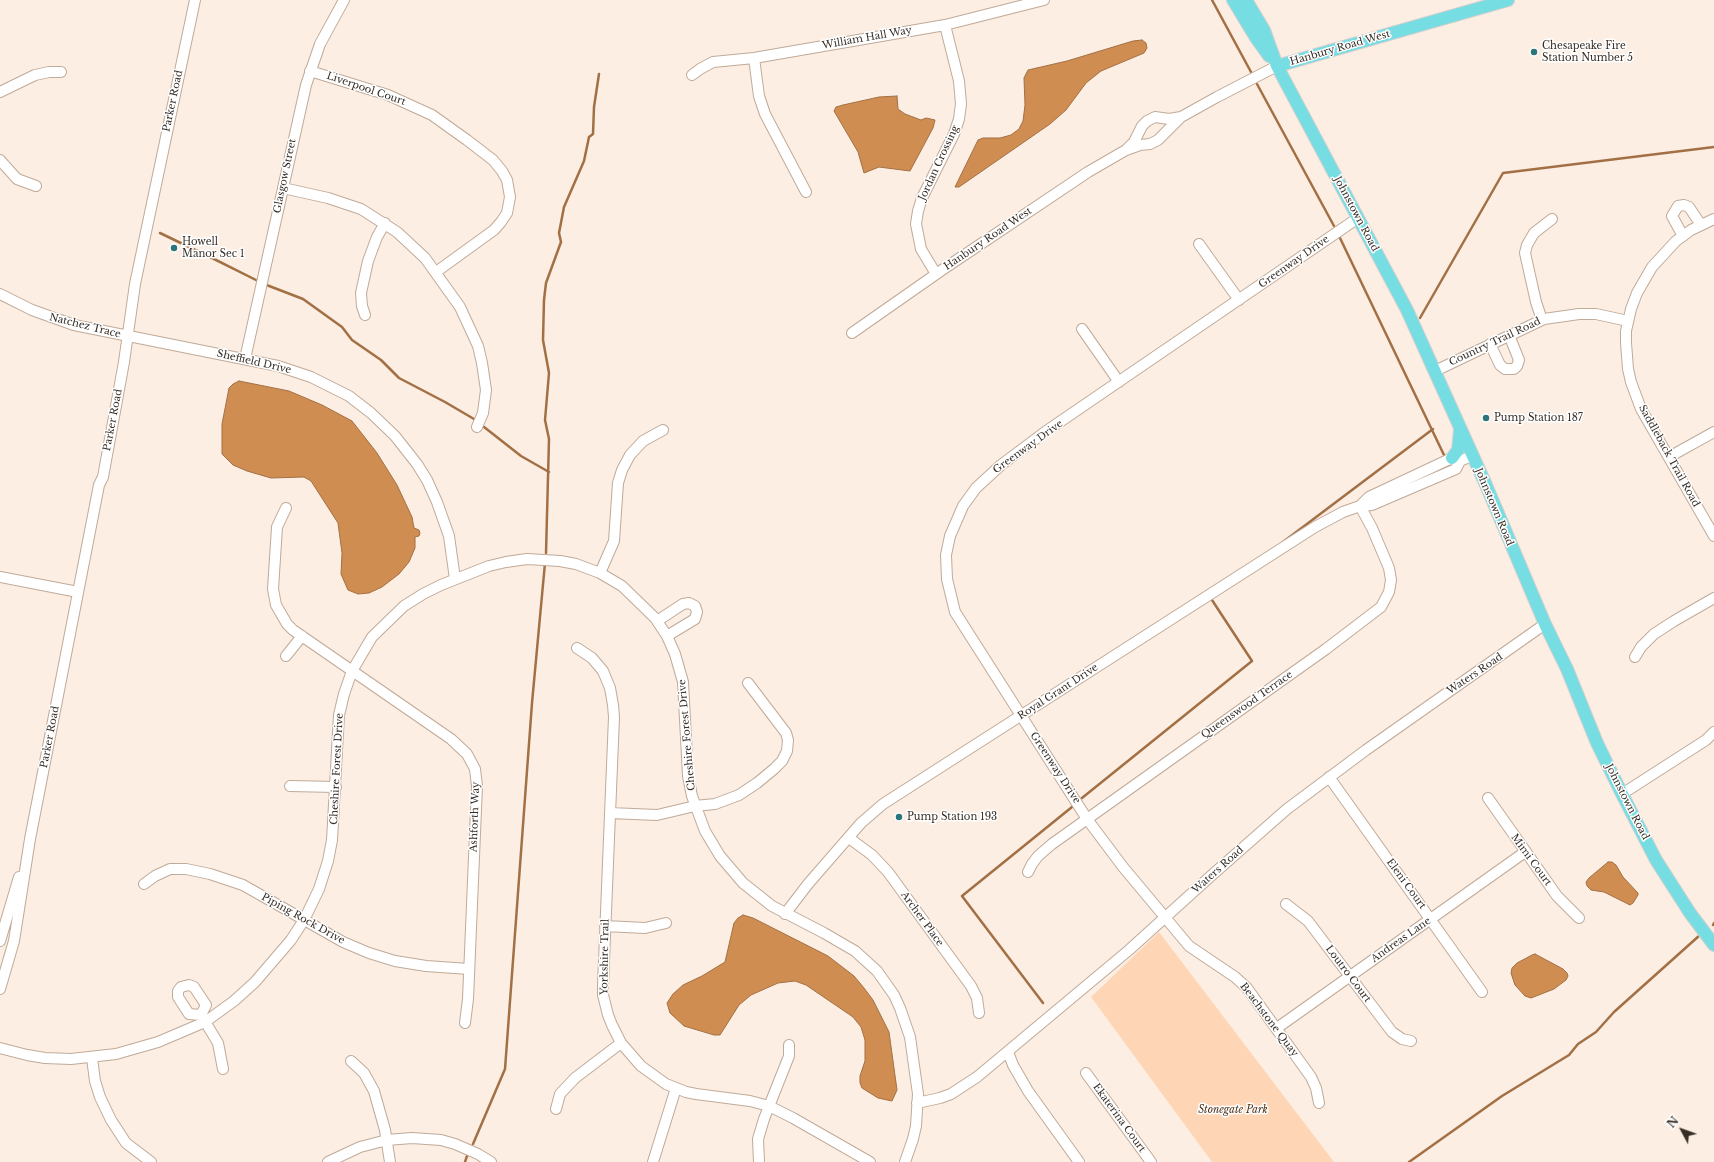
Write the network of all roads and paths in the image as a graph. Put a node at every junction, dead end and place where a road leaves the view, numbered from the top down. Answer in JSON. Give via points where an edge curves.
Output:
{"nodes":[{"id":1,"x":195,"y":0,"type":"edge"},
{"id":2,"x":344,"y":0,"type":"edge"},
{"id":3,"x":1044,"y":0,"type":"edge"},
{"id":4,"x":1234,"y":0,"type":"edge"},
{"id":5,"x":1246,"y":0,"type":"edge"},
{"id":6,"x":1508,"y":0,"type":"edge"},
{"id":7,"x":945,"y":25,"type":"junction"},
{"id":8,"x":754,"y":58,"type":"junction"},
{"id":9,"x":1277,"y":66,"type":"junction"},
{"id":10,"x":310,"y":71,"type":"junction"},
{"id":11,"x":61,"y":72,"type":"dead end"},
{"id":12,"x":692,"y":76,"type":"dead end"},
{"id":13,"x":0,"y":92,"type":"edge"},
{"id":14,"x":1181,"y":117,"type":"junction"},
{"id":15,"x":1126,"y":150,"type":"junction"},
{"id":16,"x":0,"y":160,"type":"edge"},
{"id":17,"x":36,"y":186,"type":"dead end"},
{"id":18,"x":282,"y":188,"type":"junction"},
{"id":19,"x":806,"y":192,"type":"dead end"},
{"id":20,"x":1358,"y":218,"type":"junction"},
{"id":21,"x":1552,"y":219,"type":"dead end"},
{"id":22,"x":1714,"y":219,"type":"edge"},
{"id":23,"x":385,"y":223,"type":"junction"},
{"id":24,"x":1701,"y":225,"type":"junction"},
{"id":25,"x":1683,"y":236,"type":"junction"},
{"id":26,"x":1199,"y":244,"type":"dead end"},
{"id":27,"x":436,"y":272,"type":"junction"},
{"id":28,"x":936,"y":274,"type":"junction"},
{"id":29,"x":0,"y":294,"type":"edge"},
{"id":30,"x":1239,"y":300,"type":"junction"},
{"id":31,"x":365,"y":315,"type":"dead end"},
{"id":32,"x":1542,"y":320,"type":"junction"},
{"id":33,"x":1628,"y":321,"type":"junction"},
{"id":34,"x":1082,"y":329,"type":"dead end"},
{"id":35,"x":852,"y":333,"type":"dead end"},
{"id":36,"x":1509,"y":335,"type":"junction"},
{"id":37,"x":127,"y":336,"type":"junction"},
{"id":38,"x":1490,"y":344,"type":"junction"},
{"id":39,"x":245,"y":359,"type":"junction"},
{"id":40,"x":1435,"y":371,"type":"junction"},
{"id":41,"x":1119,"y":382,"type":"junction"},
{"id":42,"x":477,"y":427,"type":"dead end"},
{"id":43,"x":1460,"y":429,"type":"junction"},
{"id":44,"x":663,"y":430,"type":"dead end"},
{"id":45,"x":1714,"y":432,"type":"edge"},
{"id":46,"x":1472,"y":456,"type":"junction"},
{"id":47,"x":1669,"y":457,"type":"junction"},
{"id":48,"x":1456,"y":460,"type":"junction"},
{"id":49,"x":1360,"y":506,"type":"junction"},
{"id":50,"x":286,"y":508,"type":"dead end"},
{"id":51,"x":1714,"y":536,"type":"edge"},
{"id":52,"x":600,"y":573,"type":"junction"},
{"id":53,"x":0,"y":577,"type":"edge"},
{"id":54,"x":455,"y":579,"type":"junction"},
{"id":55,"x":78,"y":592,"type":"junction"},
{"id":56,"x":1714,"y":598,"type":"edge"},
{"id":57,"x":657,"y":621,"type":"junction"},
{"id":58,"x":1545,"y":624,"type":"junction"},
{"id":59,"x":302,"y":636,"type":"junction"},
{"id":60,"x":667,"y":636,"type":"junction"},
{"id":61,"x":577,"y":648,"type":"dead end"},
{"id":62,"x":286,"y":656,"type":"dead end"},
{"id":63,"x":1635,"y":657,"type":"dead end"},
{"id":64,"x":352,"y":671,"type":"junction"},
{"id":65,"x":748,"y":683,"type":"dead end"},
{"id":66,"x":1021,"y":716,"type":"junction"},
{"id":67,"x":1714,"y":732,"type":"edge"},
{"id":68,"x":1329,"y":777,"type":"junction"},
{"id":69,"x":290,"y":786,"type":"dead end"},
{"id":70,"x":336,"y":787,"type":"junction"},
{"id":71,"x":1622,"y":794,"type":"junction"},
{"id":72,"x":1488,"y":798,"type":"dead end"},
{"id":73,"x":696,"y":806,"type":"junction"},
{"id":74,"x":610,"y":813,"type":"junction"},
{"id":75,"x":1087,"y":819,"type":"junction"},
{"id":76,"x":849,"y":838,"type":"junction"},
{"id":77,"x":30,"y":839,"type":"junction"},
{"id":78,"x":1525,"y":852,"type":"junction"},
{"id":79,"x":1028,"y":872,"type":"dead end"},
{"id":80,"x":144,"y":884,"type":"dead end"},
{"id":81,"x":1286,"y":904,"type":"dead end"},
{"id":82,"x":785,"y":914,"type":"junction"},
{"id":83,"x":1165,"y":918,"type":"junction"},
{"id":84,"x":1580,"y":918,"type":"dead end"},
{"id":85,"x":1431,"y":919,"type":"junction"},
{"id":86,"x":304,"y":920,"type":"junction"},
{"id":87,"x":666,"y":923,"type":"dead end"},
{"id":88,"x":605,"y":926,"type":"junction"},
{"id":89,"x":0,"y":941,"type":"edge"},
{"id":90,"x":1714,"y":945,"type":"edge"},
{"id":91,"x":468,"y":969,"type":"junction"},
{"id":92,"x":1350,"y":976,"type":"junction"},
{"id":93,"x":0,"y":990,"type":"edge"},
{"id":94,"x":1482,"y":992,"type":"dead end"},
{"id":95,"x":979,"y":1013,"type":"dead end"},
{"id":96,"x":203,"y":1018,"type":"junction"},
{"id":97,"x":465,"y":1023,"type":"dead end"},
{"id":98,"x":1277,"y":1028,"type":"junction"},
{"id":99,"x":1411,"y":1041,"type":"dead end"},
{"id":100,"x":621,"y":1043,"type":"junction"},
{"id":101,"x":789,"y":1046,"type":"dead end"},
{"id":102,"x":0,"y":1048,"type":"edge"},
{"id":103,"x":1008,"y":1052,"type":"junction"},
{"id":104,"x":92,"y":1058,"type":"junction"},
{"id":105,"x":351,"y":1060,"type":"dead end"},
{"id":106,"x":223,"y":1069,"type":"dead end"},
{"id":107,"x":1086,"y":1073,"type":"dead end"},
{"id":108,"x":676,"y":1088,"type":"junction"},
{"id":109,"x":917,"y":1103,"type":"junction"},
{"id":110,"x":1318,"y":1104,"type":"dead end"},
{"id":111,"x":769,"y":1106,"type":"junction"},
{"id":112,"x":556,"y":1109,"type":"dead end"},
{"id":113,"x":387,"y":1140,"type":"junction"},
{"id":114,"x":151,"y":1162,"type":"edge"},
{"id":115,"x":328,"y":1162,"type":"edge"},
{"id":116,"x":390,"y":1162,"type":"edge"},
{"id":117,"x":491,"y":1162,"type":"edge"},
{"id":118,"x":653,"y":1162,"type":"edge"},
{"id":119,"x":759,"y":1162,"type":"edge"},
{"id":120,"x":870,"y":1162,"type":"edge"},
{"id":121,"x":905,"y":1162,"type":"edge"},
{"id":122,"x":1079,"y":1162,"type":"edge"},
{"id":123,"x":1151,"y":1162,"type":"edge"}],
"edges":[{"from":1,"to":37,"type":"street","name":"Parker Road","via":[[145,231]]},
{"from":2,"to":10,"type":"street","name":"Glasgow Street","via":[[320,44]]},
{"from":3,"to":7,"type":"street","name":"William Hall Way"},
{"from":4,"to":9,"type":"main road","name":"Johnstown Road","via":[[1256,38]]},
{"from":5,"to":9,"type":"main road","name":"Johnstown Road","via":[[1264,30]]},
{"from":6,"to":9,"type":"main road","name":"Hanbury Road West"},
{"from":7,"to":8,"type":"street","name":"William Hall Way"},
{"from":7,"to":28,"type":"street","name":"Jordan Crossing","via":[[959,81],[959,119],[922,198],[916,224],[921,249]]},
{"from":8,"to":12,"type":"street","name":"William Hall Way","via":[[713,62]]},
{"from":8,"to":19,"type":"street","via":[[759,96],[765,114]]},
{"from":9,"to":14,"type":"street","name":"Hanbury Road West"},
{"from":9,"to":20,"type":"main road","name":"Johnstown Road"},
{"from":10,"to":18,"type":"street","name":"Glasgow Street"},
{"from":10,"to":27,"type":"street","name":"Liverpool Court","via":[[388,95],[432,115],[493,160],[502,171],[507,180],[510,197],[501,222],[494,230]]},
{"from":11,"to":13,"type":"street","via":[[35,75]]},
{"from":14,"to":15,"type":"street","name":"Hanbury Road West","via":[[1158,140]]},
{"from":14,"to":15,"type":"street","name":"Hanbury Road West","via":[[1155,117],[1147,121]]},
{"from":15,"to":28,"type":"street","name":"Hanbury Road West","via":[[1064,187]]},
{"from":16,"to":17,"type":"street","via":[[17,179]]},
{"from":18,"to":23,"type":"street","via":[[345,203]]},
{"from":18,"to":39,"type":"street","name":"Glasgow Street"},
{"from":20,"to":30,"type":"street","name":"Greenway Drive"},
{"from":20,"to":40,"type":"main road","name":"Johnstown Road"},
{"from":21,"to":32,"type":"street","via":[[1534,233],[1525,253]]},
{"from":22,"to":24,"type":"street","name":"Saddleback Trail Road"},
{"from":23,"to":27,"type":"street","via":[[409,242]]},
{"from":23,"to":31,"type":"street","via":[[368,260],[361,293]]},
{"from":24,"to":25,"type":"street","name":"Saddleback Trail Road"},
{"from":24,"to":25,"type":"street","via":[[1689,207],[1678,206],[1672,216]]},
{"from":25,"to":33,"type":"street","name":"Saddleback Trail Road","via":[[1659,257],[1643,281]]},
{"from":26,"to":30,"type":"street"},
{"from":27,"to":42,"type":"street","via":[[466,318],[482,362],[486,390],[483,413]]},
{"from":28,"to":35,"type":"street","name":"Hanbury Road West"},
{"from":29,"to":37,"type":"street","name":"Natchez Trace","via":[[53,319]]},
{"from":30,"to":41,"type":"street","name":"Greenway Drive"},
{"from":32,"to":33,"type":"street","name":"Country Trail Road","via":[[1564,315],[1596,314]]},
{"from":32,"to":36,"type":"street","name":"Country Trail Road"},
{"from":33,"to":47,"type":"street","name":"Saddleback Trail Road","via":[[1626,356],[1630,382],[1641,409]]},
{"from":34,"to":41,"type":"street"},
{"from":36,"to":38,"type":"street","name":"Country Trail Road"},
{"from":36,"to":38,"type":"street","via":[[1519,360],[1518,366],[1514,369],[1505,370],[1500,365]]},
{"from":37,"to":39,"type":"street","name":"Sheffield Drive"},
{"from":37,"to":55,"type":"street","name":"Parker Road","via":[[104,469],[98,485]]},
{"from":38,"to":40,"type":"street","name":"Country Trail Road"},
{"from":39,"to":54,"type":"street","name":"Sheffield Drive","via":[[295,371],[335,388],[371,413],[395,436],[417,464],[437,502],[449,536]]},
{"from":40,"to":43,"type":"main road","name":"Johnstown Road"},
{"from":41,"to":66,"type":"street","name":"Greenway Drive","via":[[1018,452],[989,476],[963,506],[950,536],[946,562],[952,604],[966,631]]},
{"from":43,"to":46,"type":"main road","name":"Johnstown Road"},
{"from":43,"to":48,"type":"main road"},
{"from":44,"to":52,"type":"street","via":[[643,441],[630,454],[622,470],[618,483],[614,541]]},
{"from":45,"to":47,"type":"street"},
{"from":46,"to":48,"type":"street","name":"Royal Grant Drive"},
{"from":46,"to":58,"type":"main road","name":"Johnstown Road"},
{"from":47,"to":51,"type":"street","name":"Saddleback Trail Road"},
{"from":48,"to":49,"type":"street","name":"Royal Grant Drive","via":[[1370,497]]},
{"from":49,"to":66,"type":"street","name":"Royal Grant Drive","via":[[1315,527]]},
{"from":49,"to":75,"type":"street","name":"Queenswood Terrace","via":[[1389,568],[1389,592],[1381,607]]},
{"from":50,"to":59,"type":"street","name":"Ashforth Way","via":[[280,518],[276,536],[274,596],[287,624]]},
{"from":52,"to":54,"type":"street","name":"Cheshire Forest Drive","via":[[576,564],[526,559],[489,566]]},
{"from":52,"to":57,"type":"street","name":"Cheshire Forest Drive","via":[[628,591]]},
{"from":53,"to":55,"type":"street"},
{"from":54,"to":64,"type":"street","name":"Cheshire Forest Drive","via":[[423,594],[393,615],[372,637]]},
{"from":55,"to":77,"type":"street","name":"Parker Road"},
{"from":56,"to":63,"type":"street","via":[[1654,634]]},
{"from":57,"to":60,"type":"street","name":"Cheshire Forest Drive"},
{"from":57,"to":60,"type":"street","via":[[683,604],[695,606],[695,619]]},
{"from":58,"to":68,"type":"street","name":"Waters Road"},
{"from":58,"to":71,"type":"main road","name":"Johnstown Road"},
{"from":59,"to":62,"type":"street"},
{"from":59,"to":64,"type":"street","name":"Ashforth Way"},
{"from":60,"to":73,"type":"street","name":"Cheshire Forest Drive","via":[[684,682],[688,776]]},
{"from":61,"to":74,"type":"street","name":"Yorkshire Trail","via":[[596,662],[610,688],[614,717]]},
{"from":64,"to":70,"type":"street","name":"Cheshire Forest Drive","via":[[339,715]]},
{"from":64,"to":91,"type":"street","name":"Ashforth Way","via":[[451,738],[467,754],[475,769],[477,786]]},
{"from":65,"to":73,"type":"street","via":[[786,733],[788,747],[785,757],[758,783],[739,795],[714,804]]},
{"from":66,"to":75,"type":"street","name":"Greenway Drive"},
{"from":66,"to":76,"type":"street","name":"Royal Grant Drive","via":[[883,804],[865,818]]},
{"from":67,"to":71,"type":"street","via":[[1706,740]]},
{"from":68,"to":83,"type":"street","name":"Waters Road","via":[[1271,823]]},
{"from":68,"to":85,"type":"street","name":"Eleni Court"},
{"from":69,"to":70,"type":"street"},
{"from":70,"to":86,"type":"street","name":"Cheshire Forest Drive","via":[[334,826],[328,861],[319,889]]},
{"from":71,"to":90,"type":"main road","name":"Johnstown Road","via":[[1656,860]]},
{"from":72,"to":78,"type":"street","name":"Mimi Court"},
{"from":73,"to":74,"type":"street","via":[[656,815]]},
{"from":73,"to":82,"type":"street","name":"Cheshire Forest Drive","via":[[711,843],[733,874],[760,898]]},
{"from":74,"to":88,"type":"street","name":"Yorkshire Trail"},
{"from":75,"to":79,"type":"street","name":"Queenswood Terrace","via":[[1038,856]]},
{"from":75,"to":83,"type":"street","name":"Greenway Drive"},
{"from":76,"to":82,"type":"street","name":"Royal Grant Drive"},
{"from":76,"to":95,"type":"street","name":"Archer Place","via":[[872,855],[888,872],[972,986]]},
{"from":77,"to":89,"type":"street","name":"Parker Road"},
{"from":77,"to":93,"type":"street","name":"Parker Road","via":[[14,941]]},
{"from":78,"to":84,"type":"street","name":"Mimi Court","via":[[1558,896]]},
{"from":78,"to":85,"type":"street","name":"Andreas Lane"},
{"from":80,"to":86,"type":"street","name":"Piping Rock Drive","via":[[170,869],[202,872],[243,886]]},
{"from":81,"to":92,"type":"street","name":"Loutro Court","via":[[1308,921]]},
{"from":82,"to":109,"type":"street","name":"Cheshire Forest Drive","via":[[855,951],[886,983],[900,1008],[910,1037]]},
{"from":83,"to":98,"type":"street","name":"Beachstone Quay","via":[[1189,946],[1242,982]]},
{"from":83,"to":103,"type":"street","name":"Waters Road"},
{"from":85,"to":92,"type":"street","name":"Andreas Lane"},
{"from":85,"to":94,"type":"street","name":"Eleni Court"},
{"from":86,"to":91,"type":"street","name":"Piping Rock Drive","via":[[342,942],[396,961]]},
{"from":86,"to":96,"type":"street","name":"Cheshire Forest Drive","via":[[291,940],[255,982]]},
{"from":87,"to":88,"type":"street","via":[[645,928]]},
{"from":88,"to":100,"type":"street","name":"Yorkshire Trail","via":[[604,995],[612,1025]]},
{"from":91,"to":97,"type":"street","name":"Ashforth Way"},
{"from":92,"to":98,"type":"street","name":"Andreas Lane"},
{"from":92,"to":99,"type":"street","name":"Loutro Court","via":[[1392,1032],[1402,1039]]},
{"from":96,"to":104,"type":"street","name":"Cheshire Forest Drive","via":[[136,1049]]},
{"from":96,"to":106,"type":"street","via":[[218,1043]]},
{"from":98,"to":110,"type":"street","name":"Beachstone Quay","via":[[1311,1077],[1316,1088]]},
{"from":100,"to":108,"type":"street","name":"Yorkshire Trail","via":[[648,1072]]},
{"from":100,"to":112,"type":"street","via":[[571,1082],[560,1094]]},
{"from":101,"to":111,"type":"street","via":[[789,1056]]},
{"from":102,"to":104,"type":"street","name":"Cheshire Forest Drive","via":[[45,1058]]},
{"from":103,"to":109,"type":"street","name":"Waters Road","via":[[951,1094]]},
{"from":103,"to":122,"type":"street","via":[[1028,1091]]},
{"from":104,"to":114,"type":"street","via":[[100,1097],[110,1120],[126,1143]]},
{"from":105,"to":113,"type":"street","via":[[372,1086]]},
{"from":107,"to":123,"type":"street","name":"Ekaterina Court"},
{"from":108,"to":111,"type":"street","name":"Yorkshire Trail","via":[[696,1094]]},
{"from":108,"to":118,"type":"street"},
{"from":109,"to":121,"type":"street","name":"Cheshire Forest Drive","via":[[914,1139]]},
{"from":111,"to":119,"type":"street","via":[[758,1139]]},
{"from":111,"to":120,"type":"street","name":"Yorkshire Trail"},
{"from":113,"to":115,"type":"street","via":[[360,1147]]},
{"from":113,"to":116,"type":"street"},
{"from":113,"to":117,"type":"street","via":[[441,1140],[470,1150]]}]}
